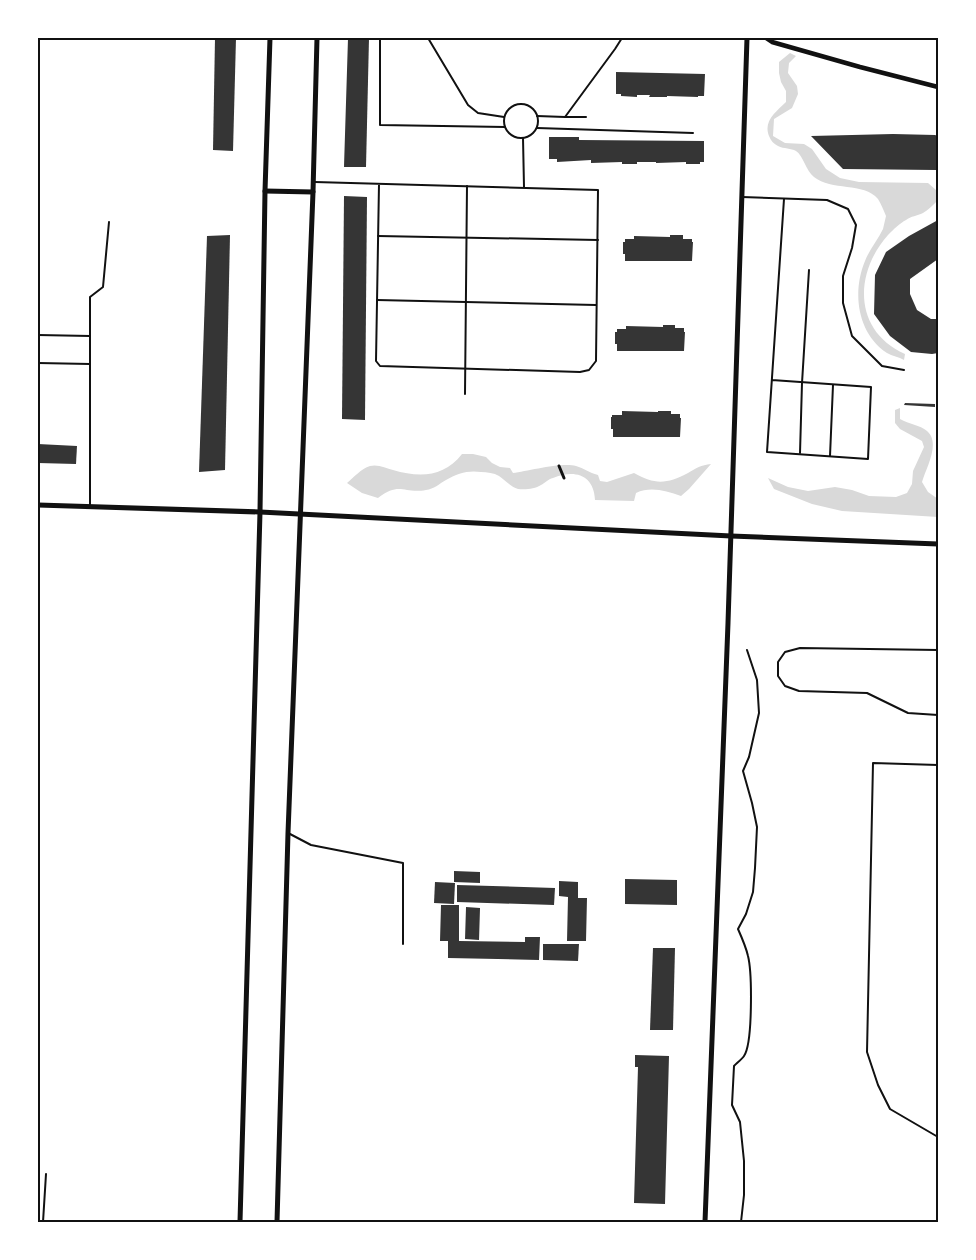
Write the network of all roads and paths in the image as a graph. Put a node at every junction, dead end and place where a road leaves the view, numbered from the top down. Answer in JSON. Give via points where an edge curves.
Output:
{"nodes":[{"id":1,"x":270,"y":38,"type":"edge"},
{"id":2,"x":317,"y":38,"type":"edge"},
{"id":3,"x":380,"y":38,"type":"edge"},
{"id":4,"x":428,"y":38,"type":"edge"},
{"id":5,"x":622,"y":38,"type":"edge"},
{"id":6,"x":747,"y":38,"type":"edge"},
{"id":7,"x":766,"y":38,"type":"edge"},
{"id":8,"x":939,"y":87,"type":"edge"},
{"id":9,"x":537,"y":116,"type":"junction"},
{"id":10,"x":504,"y":117,"type":"junction"},
{"id":11,"x":565,"y":117,"type":"junction"},
{"id":12,"x":586,"y":117,"type":"dead end"},
{"id":13,"x":505,"y":127,"type":"junction"},
{"id":14,"x":537,"y":128,"type":"junction"},
{"id":15,"x":693,"y":133,"type":"dead end"},
{"id":16,"x":523,"y":138,"type":"junction"},
{"id":17,"x":314,"y":182,"type":"junction"},
{"id":18,"x":379,"y":184,"type":"junction"},
{"id":19,"x":467,"y":186,"type":"junction"},
{"id":20,"x":524,"y":187,"type":"junction"},
{"id":21,"x":265,"y":191,"type":"junction"},
{"id":22,"x":314,"y":192,"type":"junction"},
{"id":23,"x":742,"y":196,"type":"junction"},
{"id":24,"x":784,"y":199,"type":"junction"},
{"id":25,"x":109,"y":222,"type":"dead end"},
{"id":26,"x":378,"y":236,"type":"junction"},
{"id":27,"x":466,"y":238,"type":"junction"},
{"id":28,"x":598,"y":240,"type":"junction"},
{"id":29,"x":809,"y":270,"type":"dead end"},
{"id":30,"x":377,"y":300,"type":"junction"},
{"id":31,"x":466,"y":301,"type":"junction"},
{"id":32,"x":597,"y":305,"type":"junction"},
{"id":33,"x":38,"y":335,"type":"edge"},
{"id":34,"x":90,"y":336,"type":"junction"},
{"id":35,"x":38,"y":363,"type":"edge"},
{"id":36,"x":90,"y":364,"type":"junction"},
{"id":37,"x":466,"y":369,"type":"junction"},
{"id":38,"x":904,"y":370,"type":"dead end"},
{"id":39,"x":772,"y":380,"type":"junction"},
{"id":40,"x":802,"y":383,"type":"junction"},
{"id":41,"x":832,"y":385,"type":"junction"},
{"id":42,"x":465,"y":394,"type":"dead end"},
{"id":43,"x":800,"y":454,"type":"junction"},
{"id":44,"x":830,"y":456,"type":"junction"},
{"id":45,"x":559,"y":466,"type":"dead end"},
{"id":46,"x":564,"y":478,"type":"dead end"},
{"id":47,"x":38,"y":505,"type":"edge"},
{"id":48,"x":90,"y":506,"type":"junction"},
{"id":49,"x":260,"y":512,"type":"junction"},
{"id":50,"x":300,"y":514,"type":"junction"},
{"id":51,"x":731,"y":536,"type":"junction"},
{"id":52,"x":939,"y":544,"type":"edge"},
{"id":53,"x":747,"y":650,"type":"dead end"},
{"id":54,"x":939,"y":650,"type":"edge"},
{"id":55,"x":939,"y":715,"type":"edge"},
{"id":56,"x":939,"y":765,"type":"edge"},
{"id":57,"x":288,"y":833,"type":"junction"},
{"id":58,"x":403,"y":944,"type":"dead end"},
{"id":59,"x":939,"y":1137,"type":"edge"},
{"id":60,"x":46,"y":1174,"type":"dead end"},
{"id":61,"x":43,"y":1222,"type":"edge"},
{"id":62,"x":240,"y":1222,"type":"edge"},
{"id":63,"x":277,"y":1222,"type":"edge"},
{"id":64,"x":705,"y":1222,"type":"edge"},
{"id":65,"x":741,"y":1222,"type":"edge"}],
"edges":[{"from":1,"to":21,"type":"street"},
{"from":2,"to":17,"type":"street"},
{"from":3,"to":13,"type":"lane","via":[[380,125]]},
{"from":4,"to":10,"type":"lane","via":[[468,105],[478,113]]},
{"from":5,"to":11,"type":"lane"},
{"from":6,"to":23,"type":"street"},
{"from":7,"to":8,"type":"street"},
{"from":9,"to":10,"type":"lane","via":[[531,107],[520,104],[510,108]]},
{"from":9,"to":11,"type":"lane"},
{"from":9,"to":14,"type":"lane"},
{"from":10,"to":13,"type":"lane"},
{"from":11,"to":12,"type":"lane"},
{"from":13,"to":16,"type":"lane","via":[[512,136]]},
{"from":14,"to":15,"type":"lane"},
{"from":14,"to":16,"type":"lane"},
{"from":16,"to":20,"type":"lane"},
{"from":17,"to":18,"type":"lane"},
{"from":17,"to":22,"type":"street"},
{"from":18,"to":19,"type":"lane"},
{"from":18,"to":26,"type":"lane"},
{"from":19,"to":20,"type":"lane"},
{"from":19,"to":27,"type":"lane"},
{"from":20,"to":28,"type":"lane","via":[[598,190]]},
{"from":21,"to":22,"type":"street"},
{"from":21,"to":49,"type":"street"},
{"from":22,"to":50,"type":"street"},
{"from":23,"to":24,"type":"lane"},
{"from":23,"to":51,"type":"street"},
{"from":24,"to":38,"type":"lane","via":[[827,200],[848,209],[856,225],[843,276],[843,303],[852,336],[882,366]]},
{"from":24,"to":39,"type":"lane"},
{"from":25,"to":34,"type":"lane","via":[[103,287],[90,297]]},
{"from":26,"to":27,"type":"lane"},
{"from":26,"to":30,"type":"lane"},
{"from":27,"to":28,"type":"lane"},
{"from":27,"to":31,"type":"lane"},
{"from":28,"to":32,"type":"lane"},
{"from":29,"to":40,"type":"lane"},
{"from":30,"to":31,"type":"lane"},
{"from":30,"to":37,"type":"lane","via":[[376,361],[380,366]]},
{"from":31,"to":32,"type":"lane"},
{"from":31,"to":37,"type":"lane"},
{"from":32,"to":37,"type":"lane","via":[[596,361],[589,370]]},
{"from":33,"to":34,"type":"lane"},
{"from":34,"to":36,"type":"lane"},
{"from":35,"to":36,"type":"lane"},
{"from":36,"to":48,"type":"lane"},
{"from":37,"to":42,"type":"lane"},
{"from":39,"to":40,"type":"lane"},
{"from":39,"to":43,"type":"lane","via":[[767,452]]},
{"from":40,"to":41,"type":"lane"},
{"from":40,"to":43,"type":"lane"},
{"from":41,"to":44,"type":"lane"},
{"from":41,"to":44,"type":"lane","via":[[871,387],[868,459]]},
{"from":43,"to":44,"type":"lane"},
{"from":45,"to":46,"type":"street"},
{"from":47,"to":48,"type":"street"},
{"from":48,"to":49,"type":"street"},
{"from":49,"to":50,"type":"street"},
{"from":49,"to":62,"type":"street"},
{"from":50,"to":51,"type":"street"},
{"from":50,"to":57,"type":"street"},
{"from":51,"to":52,"type":"street"},
{"from":51,"to":64,"type":"street"},
{"from":53,"to":65,"type":"path","via":[[757,680],[759,713],[743,771],[757,827],[753,892],[738,929],[749,958],[751,1004],[745,1055],[734,1065],[732,1105],[741,1122],[744,1161]]},
{"from":54,"to":55,"type":"lane","via":[[800,648],[785,652],[778,662],[778,676],[785,686],[799,691],[867,693],[908,713]]},
{"from":56,"to":59,"type":"lane","via":[[873,763],[867,1052],[890,1108]]},
{"from":57,"to":58,"type":"lane","via":[[311,845],[403,863]]},
{"from":57,"to":63,"type":"street"},
{"from":60,"to":61,"type":"lane"}]}
